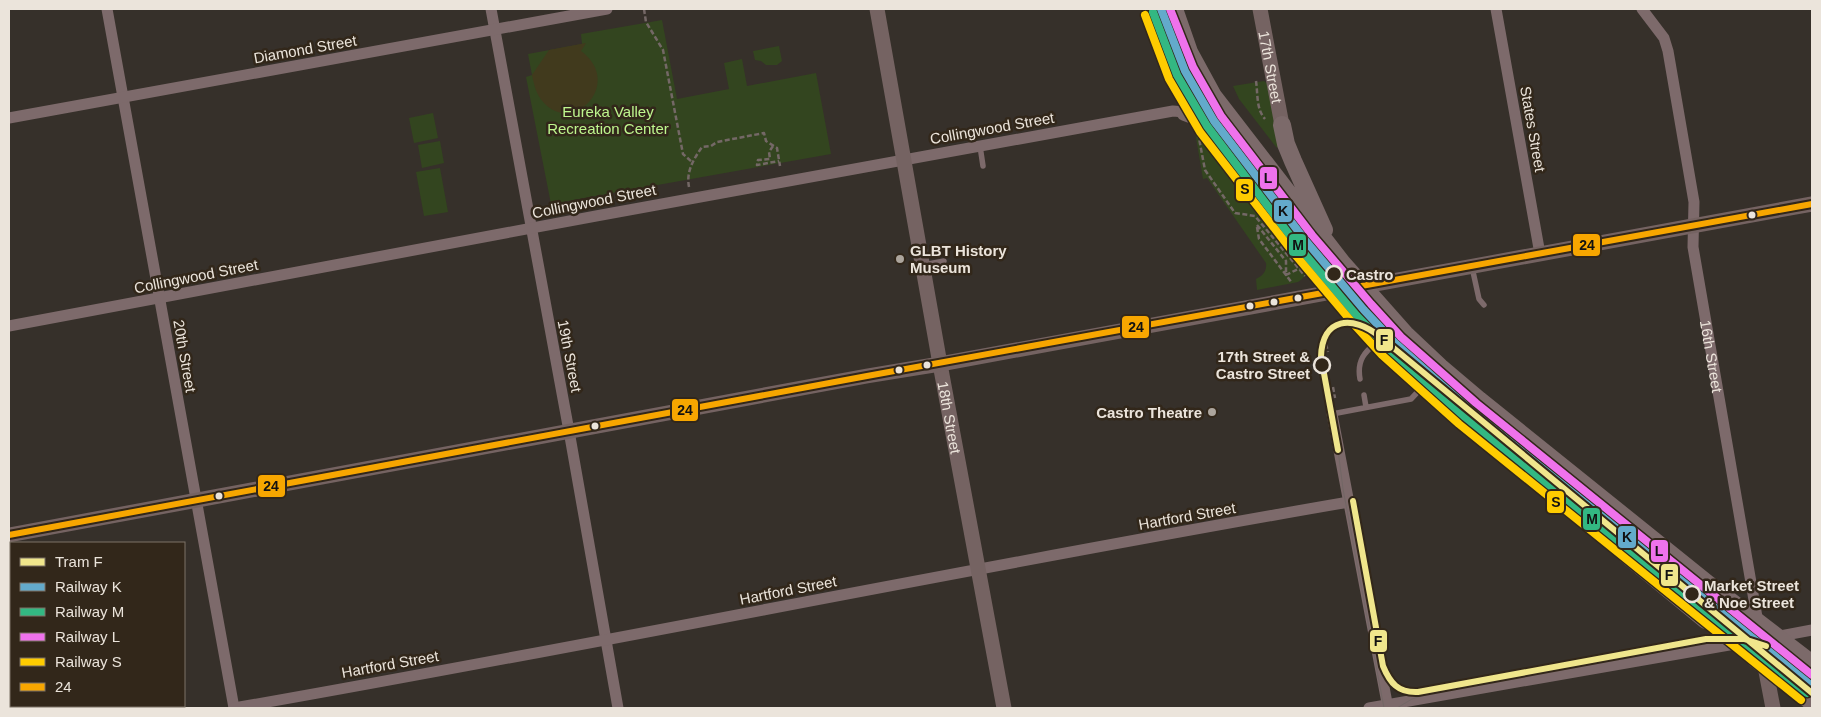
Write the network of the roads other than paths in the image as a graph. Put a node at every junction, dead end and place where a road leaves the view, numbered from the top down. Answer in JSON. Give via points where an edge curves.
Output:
{"nodes":[{"id":1,"x":107,"y":9,"type":"edge"},
{"id":2,"x":490,"y":9,"type":"edge"},
{"id":3,"x":607,"y":9,"type":"edge"},
{"id":4,"x":877,"y":9,"type":"edge"},
{"id":5,"x":1160,"y":9,"type":"edge"},
{"id":6,"x":1174,"y":9,"type":"edge"},
{"id":7,"x":1260,"y":9,"type":"edge"},
{"id":8,"x":1496,"y":9,"type":"edge"},
{"id":9,"x":1642,"y":9,"type":"edge"},
{"id":10,"x":494,"y":29,"type":"junction"},
{"id":11,"x":122,"y":97,"type":"junction"},
{"id":12,"x":1184,"y":112,"type":"joint"},
{"id":13,"x":9,"y":118,"type":"edge"},
{"id":14,"x":1218,"y":124,"type":"junction"},
{"id":15,"x":1282,"y":125,"type":"joint"},
{"id":16,"x":980,"y":146,"type":"junction"},
{"id":17,"x":904,"y":160,"type":"junction"},
{"id":18,"x":983,"y":166,"type":"dead end"},
{"id":19,"x":1812,"y":204,"type":"edge"},
{"id":20,"x":1693,"y":226,"type":"junction"},
{"id":21,"x":531,"y":229,"type":"junction"},
{"id":22,"x":1328,"y":245,"type":"junction"},
{"id":23,"x":1540,"y":254,"type":"junction"},
{"id":24,"x":944,"y":261,"type":"dead end"},
{"id":25,"x":923,"y":265,"type":"junction"},
{"id":26,"x":1472,"y":267,"type":"junction"},
{"id":27,"x":1363,"y":286,"type":"junction"},
{"id":28,"x":1345,"y":290,"type":"junction"},
{"id":29,"x":160,"y":298,"type":"junction"},
{"id":30,"x":1484,"y":305,"type":"dead end"},
{"id":31,"x":9,"y":326,"type":"edge"},
{"id":32,"x":1384,"y":336,"type":"junction"},
{"id":33,"x":940,"y":364,"type":"junction"},
{"id":34,"x":1360,"y":378,"type":"dead end"},
{"id":35,"x":1428,"y":380,"type":"junction"},
{"id":36,"x":1364,"y":396,"type":"dead end"},
{"id":37,"x":1366,"y":407,"type":"junction"},
{"id":38,"x":1332,"y":414,"type":"joint"},
{"id":39,"x":569,"y":431,"type":"junction"},
{"id":40,"x":196,"y":501,"type":"junction"},
{"id":41,"x":1349,"y":502,"type":"junction"},
{"id":42,"x":10,"y":538,"type":"edge"},
{"id":43,"x":978,"y":569,"type":"junction"},
{"id":44,"x":1758,"y":622,"type":"junction"},
{"id":45,"x":1812,"y":630,"type":"edge"},
{"id":46,"x":606,"y":640,"type":"junction"},
{"id":47,"x":1757,"y":641,"type":"junction"},
{"id":48,"x":1812,"y":664,"type":"edge"},
{"id":49,"x":1765,"y":666,"type":"junction"},
{"id":50,"x":1812,"y":681,"type":"edge"},
{"id":51,"x":1812,"y":702,"type":"edge"},
{"id":52,"x":1388,"y":707,"type":"edge"},
{"id":53,"x":234,"y":708,"type":"edge"},
{"id":54,"x":618,"y":708,"type":"edge"},
{"id":55,"x":1004,"y":708,"type":"edge"},
{"id":56,"x":1369,"y":708,"type":"edge"},
{"id":57,"x":1773,"y":708,"type":"edge"}],
"edges":[{"from":1,"to":11,"type":"street","name":"20th Street"},
{"from":2,"to":10,"type":"street","name":"19th Street"},
{"from":3,"to":10,"type":"street","name":"Diamond Street"},
{"from":4,"to":17,"type":"street","name":"18th Street"},
{"from":5,"to":14,"type":"main road","via":[[1182,69]]},
{"from":6,"to":22,"type":"main road","via":[[1189,52],[1213,96]]},
{"from":7,"to":15,"type":"street","name":"17th Street"},
{"from":8,"to":23,"type":"street","name":"States Street"},
{"from":9,"to":20,"type":"street","name":"16th Street","via":[[1664,38],[1668,51],[1694,204]]},
{"from":10,"to":11,"type":"street","name":"Diamond Street"},
{"from":10,"to":21,"type":"street","name":"19th Street"},
{"from":11,"to":13,"type":"street","name":"Diamond Street"},
{"from":11,"to":29,"type":"street","name":"20th Street"},
{"from":12,"to":14,"type":"main road"},
{"from":12,"to":16,"type":"street","name":"Collingwood Street","via":[[1173,111]]},
{"from":14,"to":28,"type":"main road"},
{"from":15,"to":22,"type":"main road","via":[[1286,144],[1320,217]]},
{"from":16,"to":17,"type":"street","name":"Collingwood Street"},
{"from":16,"to":18,"type":"lane"},
{"from":17,"to":21,"type":"street","name":"Collingwood Street"},
{"from":17,"to":25,"type":"street","name":"18th Street"},
{"from":19,"to":20,"type":"street"},
{"from":20,"to":23,"type":"street"},
{"from":20,"to":44,"type":"street","name":"16th Street","via":[[1693,248]]},
{"from":21,"to":29,"type":"street","name":"Collingwood Street"},
{"from":21,"to":39,"type":"street","name":"19th Street"},
{"from":22,"to":27,"type":"main road"},
{"from":23,"to":26,"type":"street"},
{"from":24,"to":25,"type":"lane"},
{"from":25,"to":33,"type":"street","name":"18th Street"},
{"from":26,"to":27,"type":"street"},
{"from":26,"to":30,"type":"lane","via":[[1479,299]]},
{"from":27,"to":28,"type":"street"},
{"from":27,"to":44,"type":"main road","via":[[1405,334],[1440,367]]},
{"from":28,"to":32,"type":"main road"},
{"from":28,"to":33,"type":"street"},
{"from":29,"to":31,"type":"street","name":"Collingwood Street"},
{"from":29,"to":40,"type":"street","name":"20th Street"},
{"from":32,"to":34,"type":"lane","via":[[1362,355]]},
{"from":32,"to":35,"type":"main road"},
{"from":33,"to":39,"type":"street"},
{"from":33,"to":43,"type":"street","name":"18th Street"},
{"from":35,"to":37,"type":"lane","via":[[1410,399]]},
{"from":35,"to":47,"type":"main road","via":[[1586,512],[1637,564]]},
{"from":36,"to":37,"type":"lane"},
{"from":37,"to":38,"type":"lane"},
{"from":38,"to":41,"type":"street"},
{"from":39,"to":40,"type":"street"},
{"from":39,"to":46,"type":"street","name":"19th Street"},
{"from":40,"to":42,"type":"street"},
{"from":40,"to":53,"type":"street","name":"20th Street"},
{"from":41,"to":43,"type":"street","name":"Hartford Street"},
{"from":41,"to":52,"type":"street"},
{"from":43,"to":46,"type":"street","name":"Hartford Street"},
{"from":43,"to":55,"type":"street","name":"18th Street"},
{"from":44,"to":47,"type":"main road"},
{"from":45,"to":47,"type":"street"},
{"from":46,"to":53,"type":"street","name":"Hartford Street"},
{"from":46,"to":54,"type":"street","name":"19th Street"},
{"from":47,"to":48,"type":"main road"},
{"from":47,"to":49,"type":"main road"},
{"from":47,"to":49,"type":"street"},
{"from":47,"to":50,"type":"main road"},
{"from":47,"to":52,"type":"street"},
{"from":49,"to":51,"type":"main road"},
{"from":49,"to":57,"type":"street"},
{"from":52,"to":56,"type":"street"}]}
